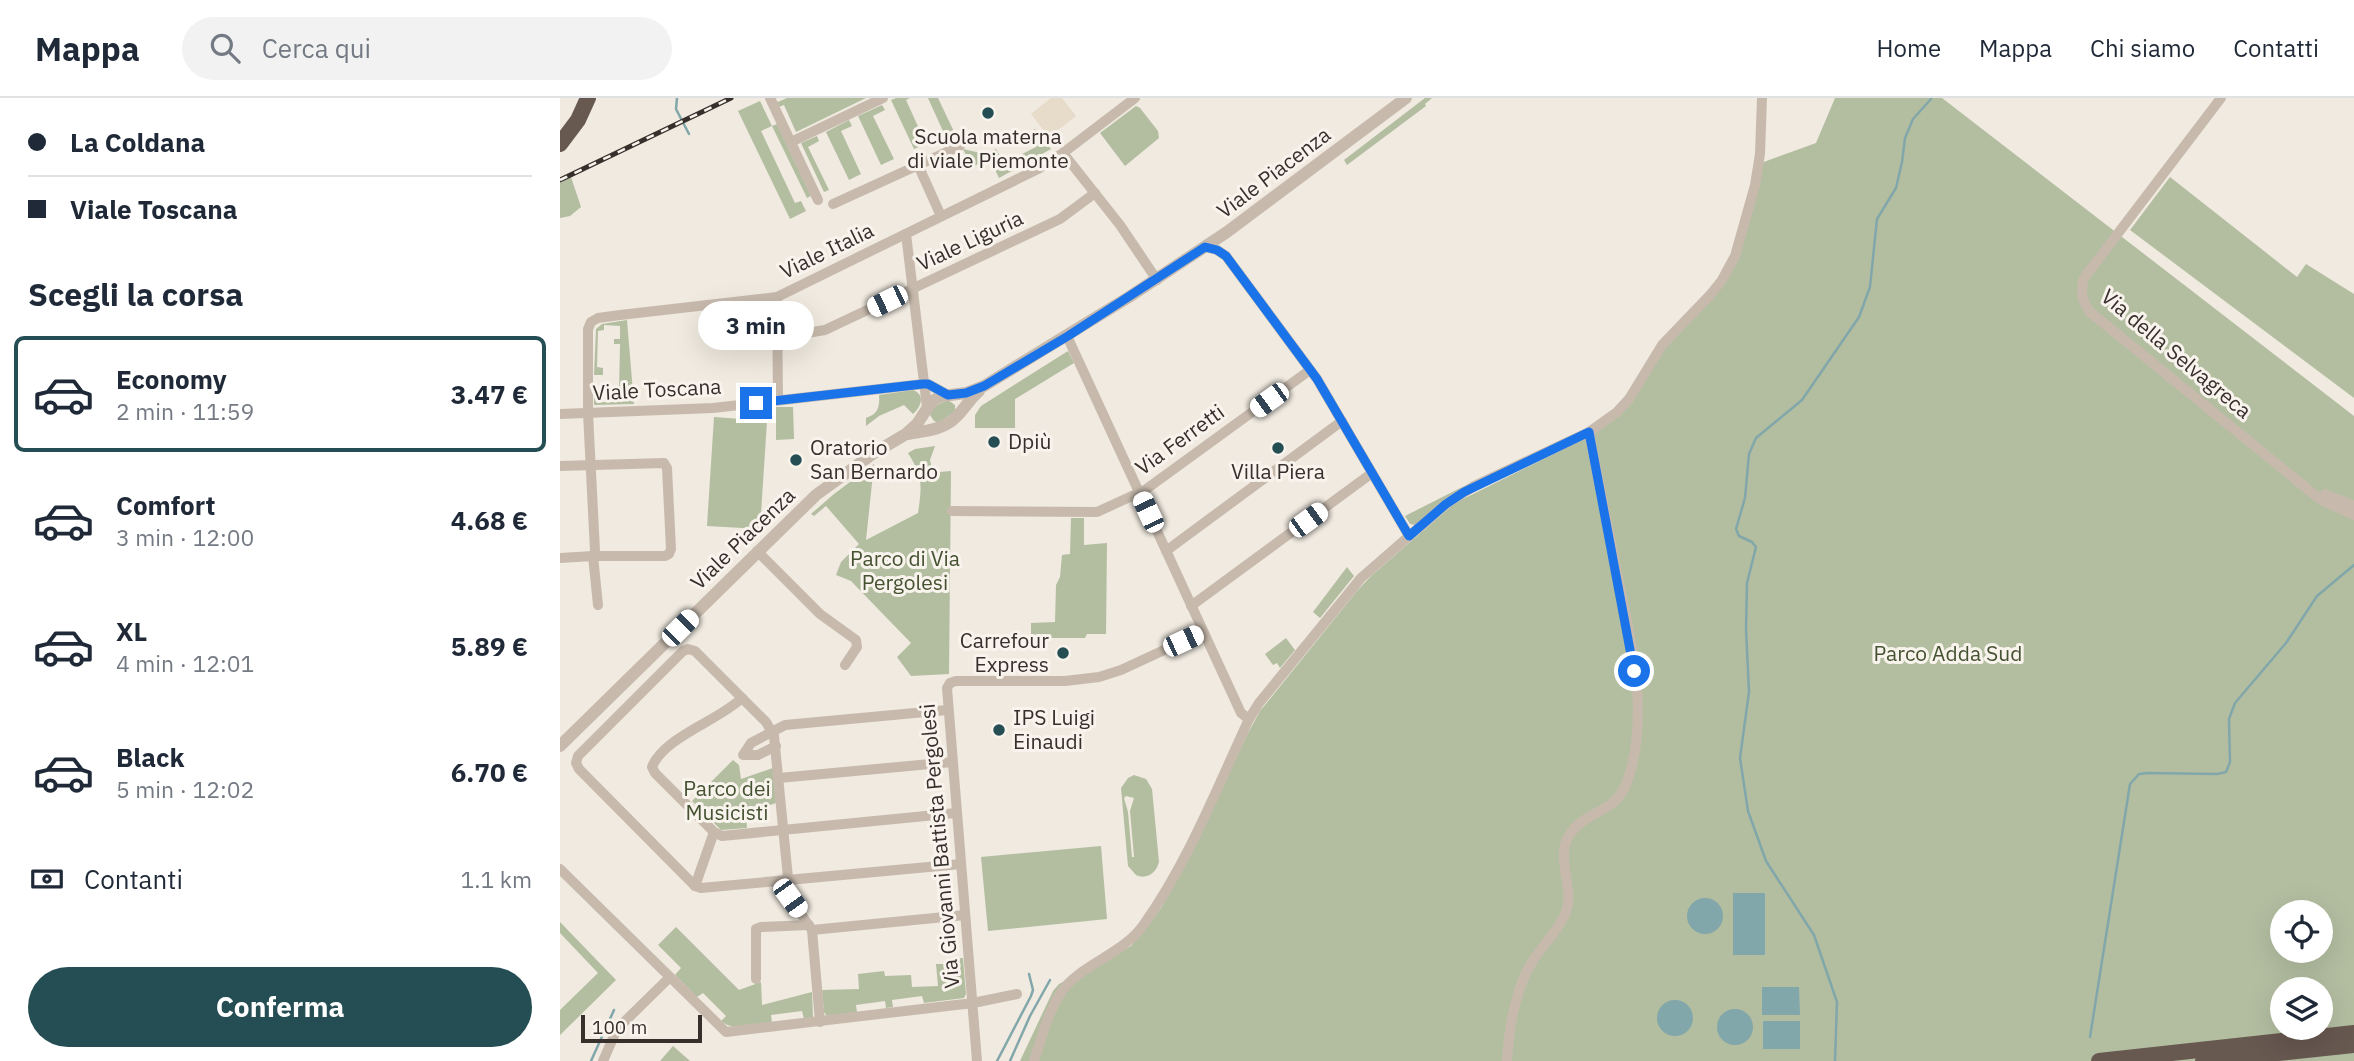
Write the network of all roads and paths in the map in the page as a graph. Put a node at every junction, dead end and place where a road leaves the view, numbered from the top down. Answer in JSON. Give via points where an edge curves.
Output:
{"nodes":[{"id":1,"x":588,"y":98,"type":"edge"},
{"id":2,"x":770,"y":98,"type":"edge"},
{"id":3,"x":883,"y":98,"type":"edge"},
{"id":4,"x":1135,"y":98,"type":"edge"},
{"id":5,"x":1406,"y":98,"type":"edge"},
{"id":6,"x":1762,"y":98,"type":"edge"},
{"id":7,"x":2221,"y":98,"type":"edge"},
{"id":8,"x":791,"y":142,"type":"junction"},
{"id":9,"x":560,"y":144,"type":"edge"},
{"id":10,"x":960,"y":146,"type":"dead end"},
{"id":11,"x":1063,"y":153,"type":"junction"},
{"id":12,"x":918,"y":165,"type":"junction"},
{"id":13,"x":1095,"y":193,"type":"junction"},
{"id":14,"x":818,"y":200,"type":"dead end"},
{"id":15,"x":833,"y":205,"type":"dead end"},
{"id":16,"x":941,"y":216,"type":"junction"},
{"id":17,"x":1227,"y":232,"type":"junction"},
{"id":18,"x":906,"y":234,"type":"junction"},
{"id":19,"x":1205,"y":247,"type":"junction"},
{"id":20,"x":1226,"y":256,"type":"junction"},
{"id":21,"x":1157,"y":279,"type":"junction"},
{"id":22,"x":912,"y":289,"type":"junction"},
{"id":23,"x":776,"y":297,"type":"junction"},
{"id":24,"x":1068,"y":336,"type":"junction"},
{"id":25,"x":777,"y":338,"type":"junction"},
{"id":26,"x":1310,"y":370,"type":"junction"},
{"id":27,"x":923,"y":384,"type":"junction"},
{"id":28,"x":984,"y":386,"type":"junction"},
{"id":29,"x":948,"y":395,"type":"junction"},
{"id":30,"x":778,"y":400,"type":"junction"},
{"id":31,"x":927,"y":407,"type":"junction"},
{"id":32,"x":961,"y":412,"type":"junction"},
{"id":33,"x":588,"y":413,"type":"junction"},
{"id":34,"x":560,"y":414,"type":"edge"},
{"id":35,"x":1342,"y":421,"type":"junction"},
{"id":36,"x":939,"y":427,"type":"junction"},
{"id":37,"x":1589,"y":432,"type":"junction"},
{"id":38,"x":906,"y":434,"type":"junction"},
{"id":39,"x":590,"y":465,"type":"junction"},
{"id":40,"x":560,"y":466,"type":"edge"},
{"id":41,"x":1372,"y":473,"type":"junction"},
{"id":42,"x":2309,"y":488,"type":"junction"},
{"id":43,"x":1139,"y":493,"type":"junction"},
{"id":44,"x":2354,"y":506,"type":"edge"},
{"id":45,"x":952,"y":511,"type":"dead end"},
{"id":46,"x":2354,"y":515,"type":"edge"},
{"id":47,"x":1409,"y":536,"type":"junction"},
{"id":48,"x":757,"y":551,"type":"junction"},
{"id":49,"x":1166,"y":551,"type":"junction"},
{"id":50,"x":593,"y":556,"type":"junction"},
{"id":51,"x":560,"y":558,"type":"edge"},
{"id":52,"x":598,"y":605,"type":"dead end"},
{"id":53,"x":1191,"y":606,"type":"junction"},
{"id":54,"x":1203,"y":632,"type":"junction"},
{"id":55,"x":845,"y":665,"type":"dead end"},
{"id":56,"x":623,"y":684,"type":"junction"},
{"id":57,"x":645,"y":690,"type":"junction"},
{"id":58,"x":742,"y":698,"type":"junction"},
{"id":59,"x":627,"y":708,"type":"junction"},
{"id":60,"x":947,"y":710,"type":"junction"},
{"id":61,"x":1249,"y":719,"type":"junction"},
{"id":62,"x":772,"y":730,"type":"junction"},
{"id":63,"x":560,"y":746,"type":"edge"},
{"id":64,"x":776,"y":746,"type":"junction"},
{"id":65,"x":952,"y":762,"type":"junction"},
{"id":66,"x":779,"y":778,"type":"junction"},
{"id":67,"x":956,"y":813,"type":"junction"},
{"id":68,"x":783,"y":831,"type":"junction"},
{"id":69,"x":714,"y":832,"type":"junction"},
{"id":70,"x":961,"y":864,"type":"junction"},
{"id":71,"x":560,"y":869,"type":"edge"},
{"id":72,"x":788,"y":881,"type":"junction"},
{"id":73,"x":695,"y":886,"type":"junction"},
{"id":74,"x":965,"y":915,"type":"junction"},
{"id":75,"x":810,"y":928,"type":"junction"},
{"id":76,"x":669,"y":978,"type":"junction"},
{"id":77,"x":756,"y":979,"type":"dead end"},
{"id":78,"x":1017,"y":994,"type":"dead end"},
{"id":79,"x":973,"y":1003,"type":"junction"},
{"id":80,"x":820,"y":1022,"type":"junction"},
{"id":81,"x":2354,"y":1033,"type":"edge"},
{"id":82,"x":2354,"y":1045,"type":"edge"},
{"id":83,"x":603,"y":1061,"type":"edge"},
{"id":84,"x":977,"y":1061,"type":"edge"},
{"id":85,"x":1034,"y":1061,"type":"edge"},
{"id":86,"x":1507,"y":1061,"type":"edge"},
{"id":87,"x":2099,"y":1061,"type":"edge"},
{"id":88,"x":2203,"y":1061,"type":"edge"}],
"edges":[{"from":1,"to":9,"type":"highway"},
{"from":2,"to":8,"type":"street"},
{"from":3,"to":8,"type":"street"},
{"from":4,"to":11,"type":"street","name":"Viale Italia"},
{"from":5,"to":17,"type":"street","name":"Viale Piacenza"},
{"from":6,"to":37,"type":"street","via":[[1755,185],[1731,264],[1710,295],[1662,345],[1629,399]]},
{"from":7,"to":42,"type":"street","name":"Via della Selvagreca","via":[[2084,278],[2082,300],[2090,312]]},
{"from":8,"to":14,"type":"street"},
{"from":10,"to":12,"type":"street"},
{"from":11,"to":13,"type":"street"},
{"from":11,"to":16,"type":"street","name":"Viale Italia"},
{"from":12,"to":15,"type":"street"},
{"from":12,"to":16,"type":"street"},
{"from":13,"to":21,"type":"street"},
{"from":13,"to":22,"type":"street","name":"Viale Liguria","via":[[1060,219]]},
{"from":16,"to":18,"type":"street","name":"Viale Italia"},
{"from":17,"to":19,"type":"street","name":"Viale Piacenza"},
{"from":17,"to":20,"type":"street"},
{"from":18,"to":22,"type":"street"},
{"from":18,"to":23,"type":"street","name":"Viale Italia"},
{"from":19,"to":20,"type":"street"},
{"from":19,"to":21,"type":"street","name":"Viale Piacenza"},
{"from":20,"to":26,"type":"street"},
{"from":21,"to":24,"type":"street","name":"Viale Piacenza"},
{"from":22,"to":25,"type":"street","name":"Viale Liguria","via":[[822,332]]},
{"from":22,"to":27,"type":"street"},
{"from":23,"to":25,"type":"street"},
{"from":23,"to":33,"type":"street","name":"Viale Italia","via":[[594,319],[589,329]]},
{"from":24,"to":28,"type":"street","name":"Viale Piacenza"},
{"from":24,"to":43,"type":"street"},
{"from":25,"to":30,"type":"street"},
{"from":26,"to":35,"type":"street"},
{"from":26,"to":43,"type":"street","name":"Via Ferretti"},
{"from":27,"to":29,"type":"street"},
{"from":27,"to":30,"type":"street","name":"Viale Toscana"},
{"from":27,"to":31,"type":"street"},
{"from":28,"to":29,"type":"street","name":"Viale Piacenza"},
{"from":28,"to":32,"type":"street","name":"Viale Piacenza"},
{"from":29,"to":31,"type":"street"},
{"from":29,"to":32,"type":"street"},
{"from":30,"to":33,"type":"street","name":"Viale Toscana","via":[[713,408]]},
{"from":31,"to":36,"type":"street","via":[[928,422]]},
{"from":31,"to":38,"type":"street","name":"Viale Piacenza"},
{"from":32,"to":36,"type":"street"},
{"from":33,"to":34,"type":"street","name":"Viale Toscana"},
{"from":33,"to":39,"type":"street"},
{"from":35,"to":41,"type":"street"},
{"from":35,"to":49,"type":"street"},
{"from":36,"to":38,"type":"street","name":"Viale Piacenza"},
{"from":37,"to":47,"type":"street","via":[[1464,492]]},
{"from":37,"to":86,"type":"street","via":[[1634,671],[1635,747],[1626,786],[1618,799],[1568,835],[1566,912],[1530,965],[1513,1014]]},
{"from":38,"to":48,"type":"street","name":"Viale Piacenza","via":[[817,495]]},
{"from":39,"to":40,"type":"street"},
{"from":39,"to":50,"type":"street"},
{"from":39,"to":50,"type":"street","via":[[664,463],[670,552],[665,556]]},
{"from":41,"to":47,"type":"street"},
{"from":41,"to":53,"type":"street"},
{"from":42,"to":44,"type":"street","name":"Via della Selvagreca"},
{"from":42,"to":46,"type":"street","name":"Via della Selvagreca","via":[[2321,500]]},
{"from":43,"to":45,"type":"street","name":"Via Ferretti","via":[[1097,512]]},
{"from":43,"to":49,"type":"street"},
{"from":47,"to":61,"type":"street","via":[[1361,578]]},
{"from":48,"to":55,"type":"street","via":[[820,614],[856,640],[857,648]]},
{"from":48,"to":56,"type":"street","name":"Viale Piacenza"},
{"from":49,"to":53,"type":"street"},
{"from":50,"to":51,"type":"street"},
{"from":50,"to":52,"type":"street"},
{"from":53,"to":54,"type":"street"},
{"from":54,"to":60,"type":"street","name":"Via Giovanni Battista Pergolesi","via":[[1100,677],[956,681],[948,685]]},
{"from":54,"to":61,"type":"street","via":[[1241,713]]},
{"from":56,"to":57,"type":"street"},
{"from":56,"to":59,"type":"street"},
{"from":56,"to":63,"type":"street","name":"Viale Piacenza"},
{"from":57,"to":58,"type":"street","via":[[688,649]]},
{"from":57,"to":59,"type":"street"},
{"from":58,"to":62,"type":"street"},
{"from":58,"to":69,"type":"street","via":[[670,746],[653,764],[655,773]]},
{"from":59,"to":73,"type":"street","via":[[576,763]]},
{"from":60,"to":62,"type":"street"},
{"from":60,"to":65,"type":"street","name":"Via Giovanni Battista Pergolesi"},
{"from":61,"to":85,"type":"street","via":[[1186,852],[1145,923],[1130,940],[1065,988]]},
{"from":62,"to":64,"type":"street"},
{"from":62,"to":64,"type":"street","via":[[751,743],[743,755],[758,755]]},
{"from":64,"to":66,"type":"street"},
{"from":65,"to":66,"type":"street"},
{"from":65,"to":67,"type":"street","name":"Via Giovanni Battista Pergolesi"},
{"from":66,"to":68,"type":"street"},
{"from":67,"to":68,"type":"street"},
{"from":67,"to":70,"type":"street","name":"Via Giovanni Battista Pergolesi"},
{"from":68,"to":69,"type":"street","via":[[722,836]]},
{"from":68,"to":72,"type":"street"},
{"from":69,"to":73,"type":"street"},
{"from":70,"to":72,"type":"street"},
{"from":70,"to":74,"type":"street","name":"Via Giovanni Battista Pergolesi"},
{"from":71,"to":76,"type":"street"},
{"from":72,"to":73,"type":"street"},
{"from":72,"to":75,"type":"street","via":[[790,898]]},
{"from":74,"to":75,"type":"street"},
{"from":74,"to":79,"type":"street","name":"Via Giovanni Battista Pergolesi"},
{"from":75,"to":77,"type":"street","via":[[756,929]]},
{"from":75,"to":80,"type":"street"},
{"from":76,"to":80,"type":"street","via":[[726,1032]]},
{"from":76,"to":83,"type":"street","via":[[617,1029]]},
{"from":78,"to":79,"type":"street"},
{"from":79,"to":80,"type":"street"},
{"from":79,"to":84,"type":"street","name":"Via Giovanni Battista Pergolesi"},
{"from":81,"to":87,"type":"highway"},
{"from":82,"to":88,"type":"highway"}]}
